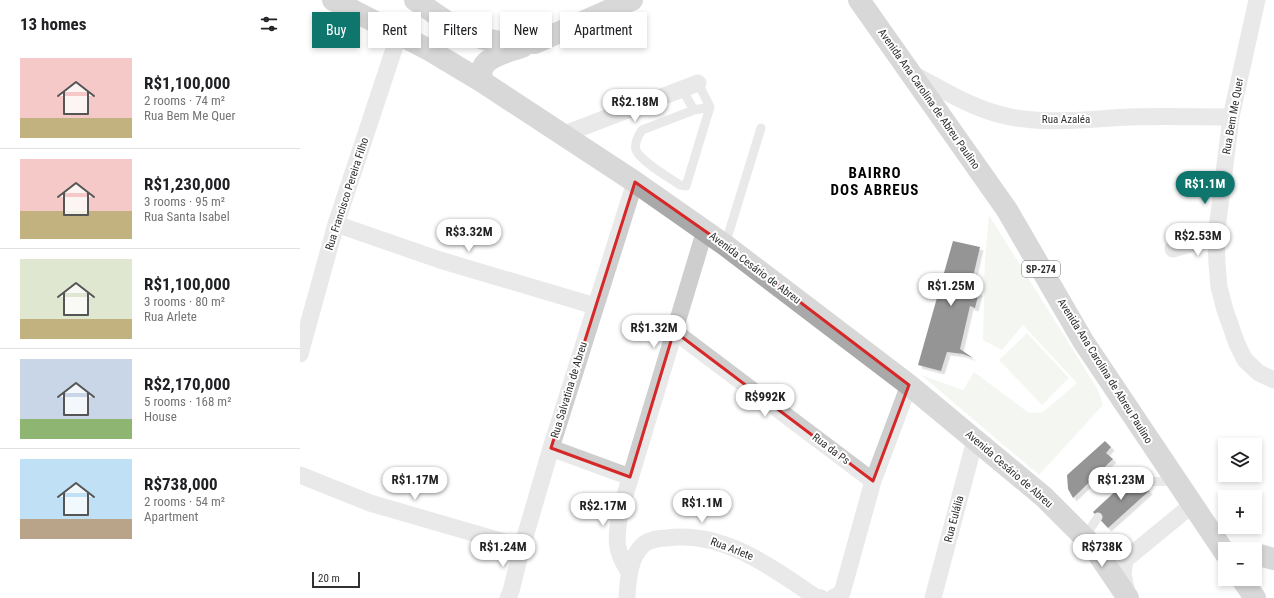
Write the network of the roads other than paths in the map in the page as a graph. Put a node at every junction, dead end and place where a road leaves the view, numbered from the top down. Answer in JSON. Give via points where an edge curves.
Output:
{"nodes":[{"id":1,"x":333,"y":0,"type":"edge"},
{"id":2,"x":415,"y":0,"type":"edge"},
{"id":3,"x":632,"y":0,"type":"edge"},
{"id":4,"x":859,"y":0,"type":"edge"},
{"id":5,"x":1258,"y":0,"type":"edge"},
{"id":6,"x":368,"y":18,"type":"edge"},
{"id":7,"x":552,"y":35,"type":"edge"},
{"id":8,"x":500,"y":42,"type":"edge"},
{"id":9,"x":421,"y":46,"type":"edge"},
{"id":10,"x":394,"y":48,"type":"edge"},
{"id":11,"x":519,"y":48,"type":"edge"},
{"id":12,"x":911,"y":73,"type":"junction"},
{"id":13,"x":483,"y":82,"type":"junction"},
{"id":14,"x":698,"y":83,"type":"joint"},
{"id":15,"x":682,"y":89,"type":"junction"},
{"id":16,"x":710,"y":107,"type":"junction"},
{"id":17,"x":694,"y":110,"type":"junction"},
{"id":18,"x":1230,"y":117,"type":"junction"},
{"id":19,"x":761,"y":128,"type":"dead end"},
{"id":20,"x":562,"y":135,"type":"junction"},
{"id":21,"x":635,"y":182,"type":"junction"},
{"id":22,"x":336,"y":224,"type":"junction"},
{"id":23,"x":705,"y":230,"type":"junction"},
{"id":24,"x":1216,"y":237,"type":"junction"},
{"id":25,"x":725,"y":245,"type":"junction"},
{"id":26,"x":1173,"y":249,"type":"dead end"},
{"id":27,"x":595,"y":306,"type":"junction"},
{"id":28,"x":674,"y":331,"type":"junction"},
{"id":29,"x":300,"y":354,"type":"edge"},
{"id":30,"x":1274,"y":380,"type":"edge"},
{"id":31,"x":909,"y":385,"type":"junction"},
{"id":32,"x":975,"y":440,"type":"junction"},
{"id":33,"x":552,"y":448,"type":"junction"},
{"id":34,"x":300,"y":476,"type":"edge"},
{"id":35,"x":630,"y":477,"type":"junction"},
{"id":36,"x":873,"y":481,"type":"junction"},
{"id":37,"x":1175,"y":481,"type":"junction"},
{"id":38,"x":1140,"y":482,"type":"dead end"},
{"id":39,"x":1192,"y":505,"type":"junction"},
{"id":40,"x":1098,"y":517,"type":"dead end"},
{"id":41,"x":1088,"y":541,"type":"junction"},
{"id":42,"x":1218,"y":542,"type":"edge"},
{"id":43,"x":522,"y":546,"type":"junction"},
{"id":44,"x":1262,"y":556,"type":"edge"},
{"id":45,"x":1274,"y":559,"type":"edge"},
{"id":46,"x":1125,"y":560,"type":"junction"},
{"id":47,"x":629,"y":572,"type":"junction"},
{"id":48,"x":1247,"y":586,"type":"edge"},
{"id":49,"x":508,"y":598,"type":"edge"},
{"id":50,"x":627,"y":598,"type":"edge"},
{"id":51,"x":821,"y":598,"type":"edge"},
{"id":52,"x":833,"y":598,"type":"edge"},
{"id":53,"x":933,"y":598,"type":"edge"},
{"id":54,"x":1128,"y":598,"type":"edge"},
{"id":55,"x":1256,"y":598,"type":"edge"}],
"edges":[{"from":1,"to":6,"type":"main road","name":"Avenida Cesário de Abreu"},
{"from":2,"to":8,"type":"main road","via":[[462,32]]},
{"from":3,"to":7,"type":"main road"},
{"from":4,"to":12,"type":"main road","name":"Avenida Ana Carolina de Abreu Paulino","number":"SP-274"},
{"from":5,"to":18,"type":"street","name":"Rua Bem Me Quer"},
{"from":9,"to":13,"type":"main road","name":"Avenida Cesário de Abreu"},
{"from":10,"to":22,"type":"street","name":"Rua Francisco Pereira Filho"},
{"from":11,"to":13,"type":"main road","via":[[491,57],[480,74]]},
{"from":12,"to":18,"type":"street","name":"Rua Azaléa","via":[[953,96],[998,114],[1033,119]]},
{"from":12,"to":37,"type":"main road","name":"Avenida Ana Carolina de Abreu Paulino","number":"SP-274","via":[[1007,210],[1083,341]]},
{"from":13,"to":20,"type":"main road","name":"Avenida Cesário de Abreu"},
{"from":14,"to":15,"type":"street"},
{"from":14,"to":16,"type":"lane"},
{"from":15,"to":17,"type":"lane"},
{"from":15,"to":20,"type":"street"},
{"from":16,"to":17,"type":"lane"},
{"from":16,"to":17,"type":"lane","via":[[688,184],[682,187],[642,158],[636,151],[636,144],[642,130]]},
{"from":18,"to":24,"type":"street","name":"Rua Bem Me Quer"},
{"from":19,"to":25,"type":"lane"},
{"from":20,"to":21,"type":"main road","name":"Avenida Cesário de Abreu"},
{"from":21,"to":23,"type":"main road","name":"Avenida Cesário de Abreu"},
{"from":21,"to":27,"type":"street","name":"Rua Salvatina de Abreu"},
{"from":22,"to":27,"type":"street","via":[[440,260]]},
{"from":22,"to":29,"type":"street","name":"Rua Francisco Pereira Filho"},
{"from":23,"to":25,"type":"main road","name":"Avenida Cesário de Abreu"},
{"from":23,"to":28,"type":"street"},
{"from":24,"to":26,"type":"street"},
{"from":24,"to":30,"type":"street","name":"Rua Bem Me Quer","via":[[1219,287],[1237,344],[1245,360],[1259,373]]},
{"from":25,"to":31,"type":"main road","name":"Avenida Cesário de Abreu"},
{"from":27,"to":33,"type":"street","name":"Rua Salvatina de Abreu"},
{"from":28,"to":35,"type":"street"},
{"from":28,"to":36,"type":"street","name":"Rua da Ps"},
{"from":31,"to":32,"type":"main road","name":"Avenida Cesário de Abreu"},
{"from":31,"to":36,"type":"street"},
{"from":32,"to":41,"type":"main road","name":"Avenida Cesário de Abreu","via":[[1044,498]]},
{"from":32,"to":53,"type":"street","name":"Rua Eulália"},
{"from":33,"to":35,"type":"street"},
{"from":33,"to":43,"type":"street","name":"Rua Salvatina de Abreu"},
{"from":34,"to":43,"type":"street","via":[[370,503]]},
{"from":35,"to":47,"type":"street","via":[[616,536],[619,557]]},
{"from":36,"to":52,"type":"street","via":[[842,593]]},
{"from":37,"to":38,"type":"lane"},
{"from":37,"to":39,"type":"main road","name":"Avenida Ana Carolina de Abreu Paulino","number":"SP-274"},
{"from":39,"to":42,"type":"main road","name":"Avenida Ana Carolina de Abreu Paulino","number":"SP-274"},
{"from":39,"to":46,"type":"street"},
{"from":40,"to":41,"type":"lane"},
{"from":41,"to":46,"type":"street","via":[[1111,557]]},
{"from":41,"to":54,"type":"main road","name":"Avenida Cesário de Abreu"},
{"from":43,"to":49,"type":"street","name":"Rua Salvatina de Abreu"},
{"from":44,"to":45,"type":"main road"},
{"from":46,"to":54,"type":"street","via":[[1123,574]]},
{"from":47,"to":50,"type":"street","name":"Rua Arlete"},
{"from":47,"to":51,"type":"street","name":"Rua Arlete","via":[[636,554],[645,544],[681,536],[704,539],[761,561]]},
{"from":48,"to":55,"type":"main road"}]}
